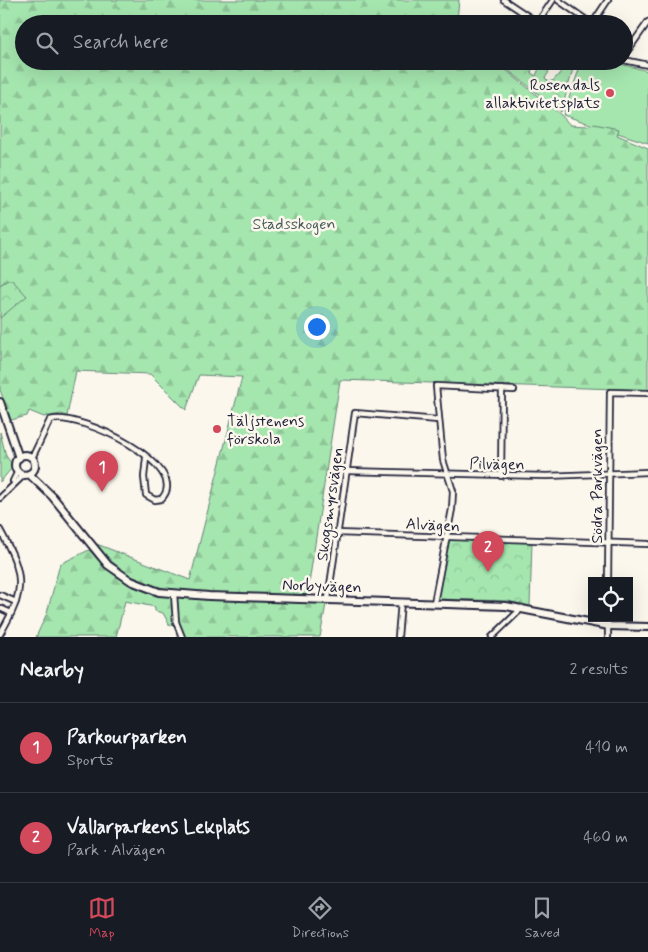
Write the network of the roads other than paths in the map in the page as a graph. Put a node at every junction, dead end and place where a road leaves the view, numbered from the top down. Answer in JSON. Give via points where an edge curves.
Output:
{"nodes":[{"id":1,"x":504,"y":0,"type":"edge"},
{"id":2,"x":554,"y":0,"type":"edge"},
{"id":3,"x":558,"y":0,"type":"edge"},
{"id":4,"x":608,"y":0,"type":"edge"},
{"id":5,"x":527,"y":15,"type":"edge"},
{"id":6,"x":544,"y":15,"type":"edge"},
{"id":7,"x":579,"y":15,"type":"edge"},
{"id":8,"x":598,"y":15,"type":"edge"},
{"id":9,"x":648,"y":22,"type":"edge"},
{"id":10,"x":633,"y":43,"type":"edge"},
{"id":11,"x":633,"y":62,"type":"edge"},
{"id":12,"x":648,"y":65,"type":"edge"},
{"id":13,"x":502,"y":388,"type":"junction"},
{"id":14,"x":514,"y":390,"type":"dead end"},
{"id":15,"x":648,"y":392,"type":"edge"},
{"id":16,"x":0,"y":402,"type":"edge"},
{"id":17,"x":438,"y":420,"type":"junction"},
{"id":18,"x":26,"y":457,"type":"junction"},
{"id":19,"x":146,"y":458,"type":"junction"},
{"id":20,"x":18,"y":471,"type":"junction"},
{"id":21,"x":346,"y":471,"type":"junction"},
{"id":22,"x":609,"y":472,"type":"junction"},
{"id":23,"x":648,"y":472,"type":"edge"},
{"id":24,"x":29,"y":473,"type":"junction"},
{"id":25,"x":447,"y":474,"type":"junction"},
{"id":26,"x":501,"y":476,"type":"junction"},
{"id":27,"x":10,"y":487,"type":"junction"},
{"id":28,"x":0,"y":498,"type":"edge"},
{"id":29,"x":0,"y":530,"type":"edge"},
{"id":30,"x":337,"y":532,"type":"junction"},
{"id":31,"x":446,"y":537,"type":"junction"},
{"id":32,"x":648,"y":544,"type":"edge"},
{"id":33,"x":608,"y":545,"type":"junction"},
{"id":34,"x":608,"y":577,"type":"edge"},
{"id":35,"x":174,"y":594,"type":"junction"},
{"id":36,"x":0,"y":595,"type":"edge"},
{"id":37,"x":328,"y":599,"type":"junction"},
{"id":38,"x":16,"y":602,"type":"junction"},
{"id":39,"x":401,"y":602,"type":"junction"},
{"id":40,"x":434,"y":603,"type":"junction"},
{"id":41,"x":0,"y":608,"type":"edge"},
{"id":42,"x":522,"y":608,"type":"junction"},
{"id":43,"x":12,"y":614,"type":"junction"},
{"id":44,"x":608,"y":622,"type":"edge"},
{"id":45,"x":608,"y":626,"type":"junction"},
{"id":46,"x":648,"y":627,"type":"edge"},
{"id":47,"x":0,"y":634,"type":"edge"},
{"id":48,"x":182,"y":637,"type":"edge"},
{"id":49,"x":398,"y":637,"type":"edge"},
{"id":50,"x":492,"y":637,"type":"edge"},
{"id":51,"x":608,"y":637,"type":"edge"}],
"edges":[{"from":1,"to":5,"type":"street"},
{"from":2,"to":6,"type":"street"},
{"from":3,"to":7,"type":"street"},
{"from":4,"to":8,"type":"street"},
{"from":9,"to":10,"type":"street"},
{"from":11,"to":12,"type":"street"},
{"from":13,"to":14,"type":"street"},
{"from":13,"to":17,"type":"street","via":[[436,386]]},
{"from":13,"to":26,"type":"street"},
{"from":15,"to":22,"type":"street","name":"Södra Parkvägen","via":[[610,392]]},
{"from":16,"to":18,"type":"street","via":[[15,443]]},
{"from":17,"to":21,"type":"street","name":"Skogsmyrsvägen","via":[[355,413]]},
{"from":17,"to":25,"type":"street"},
{"from":18,"to":19,"type":"street","via":[[50,420],[62,419],[120,437]]},
{"from":18,"to":20,"type":"street","via":[[16,465]]},
{"from":18,"to":24,"type":"street","name":"Norbyvägen","via":[[35,463]]},
{"from":19,"to":19,"type":"street","via":[[146,495],[155,500],[161,499],[166,491],[166,481],[162,472]]},
{"from":20,"to":24,"type":"street"},
{"from":20,"to":27,"type":"street"},
{"from":21,"to":25,"type":"street","name":"Pilvägen"},
{"from":21,"to":30,"type":"street","name":"Skogsmyrsvägen"},
{"from":22,"to":23,"type":"street","name":"Pilvägen"},
{"from":22,"to":26,"type":"street","name":"Pilvägen"},
{"from":22,"to":33,"type":"street","name":"Södra Parkvägen"},
{"from":24,"to":27,"type":"street"},
{"from":24,"to":35,"type":"street","name":"Norbyvägen","via":[[118,574],[145,588]]},
{"from":25,"to":26,"type":"street","name":"Pilvägen"},
{"from":25,"to":31,"type":"street","via":[[453,491]]},
{"from":27,"to":28,"type":"street"},
{"from":29,"to":38,"type":"street","via":[[15,556],[20,573]]},
{"from":30,"to":31,"type":"street","name":"Alvägen"},
{"from":30,"to":37,"type":"street","name":"Skogsmyrsvägen"},
{"from":31,"to":33,"type":"street","name":"Alvägen"},
{"from":31,"to":40,"type":"street"},
{"from":32,"to":33,"type":"street","name":"Alvägen"},
{"from":33,"to":34,"type":"street","name":"Södra Parkvägen"},
{"from":35,"to":37,"type":"street","name":"Norbyvägen"},
{"from":35,"to":48,"type":"street","via":[[176,622]]},
{"from":36,"to":38,"type":"street"},
{"from":37,"to":39,"type":"street","name":"Norbyvägen"},
{"from":38,"to":43,"type":"street"},
{"from":39,"to":40,"type":"street","name":"Norbyvägen"},
{"from":39,"to":49,"type":"street"},
{"from":40,"to":42,"type":"street","name":"Norbyvägen"},
{"from":41,"to":43,"type":"street"},
{"from":42,"to":45,"type":"street","name":"Norbyvägen"},
{"from":42,"to":50,"type":"street"},
{"from":43,"to":47,"type":"street"},
{"from":44,"to":45,"type":"street"},
{"from":45,"to":46,"type":"street","name":"Norbyvägen"},
{"from":45,"to":51,"type":"street"}]}
